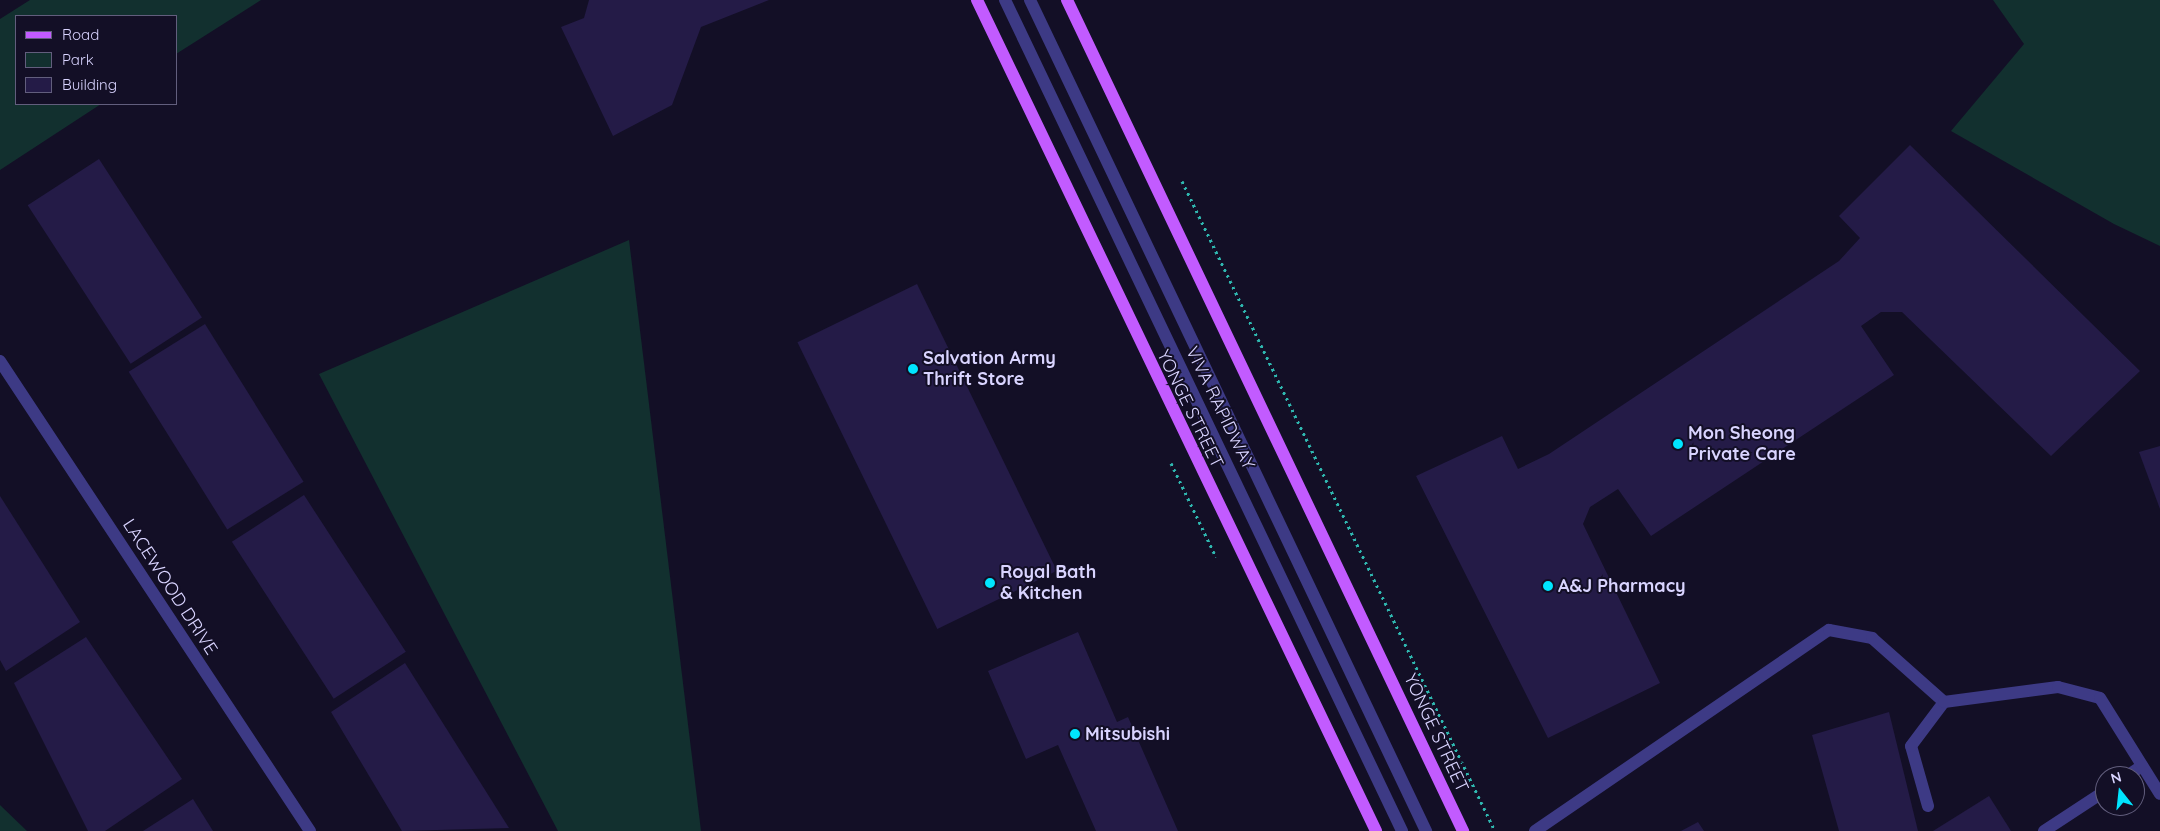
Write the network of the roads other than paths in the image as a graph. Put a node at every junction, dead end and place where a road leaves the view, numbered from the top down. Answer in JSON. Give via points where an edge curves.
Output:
{"nodes":[{"id":1,"x":977,"y":0,"type":"edge"},
{"id":2,"x":1005,"y":0,"type":"edge"},
{"id":3,"x":1030,"y":0,"type":"edge"},
{"id":4,"x":1068,"y":0,"type":"edge"},
{"id":5,"x":0,"y":361,"type":"edge"},
{"id":6,"x":1944,"y":702,"type":"junction"},
{"id":7,"x":2142,"y":766,"type":"edge"},
{"id":8,"x":2145,"y":771,"type":"edge"},
{"id":9,"x":2160,"y":794,"type":"edge"},
{"id":10,"x":2095,"y":798,"type":"edge"},
{"id":11,"x":1928,"y":806,"type":"dead end"},
{"id":12,"x":310,"y":831,"type":"edge"},
{"id":13,"x":1376,"y":831,"type":"edge"},
{"id":14,"x":1402,"y":831,"type":"edge"},
{"id":15,"x":1426,"y":831,"type":"edge"},
{"id":16,"x":1463,"y":831,"type":"edge"},
{"id":17,"x":1535,"y":831,"type":"edge"},
{"id":18,"x":2044,"y":831,"type":"edge"}],
"edges":[{"from":1,"to":13,"type":"main road","name":"YONGE STREET"},
{"from":2,"to":14,"type":"street","name":"VIVA RAPIDWAY"},
{"from":3,"to":15,"type":"street","name":"VIVA RAPIDWAY"},
{"from":4,"to":16,"type":"main road","name":"YONGE STREET"},
{"from":5,"to":12,"type":"street","name":"LACEWOOD DRIVE"},
{"from":6,"to":7,"type":"street","via":[[2058,687],[2100,698]]},
{"from":6,"to":11,"type":"street","via":[[1911,746]]},
{"from":6,"to":17,"type":"street","via":[[1872,638],[1829,630]]},
{"from":8,"to":9,"type":"street"},
{"from":10,"to":18,"type":"street"}]}
